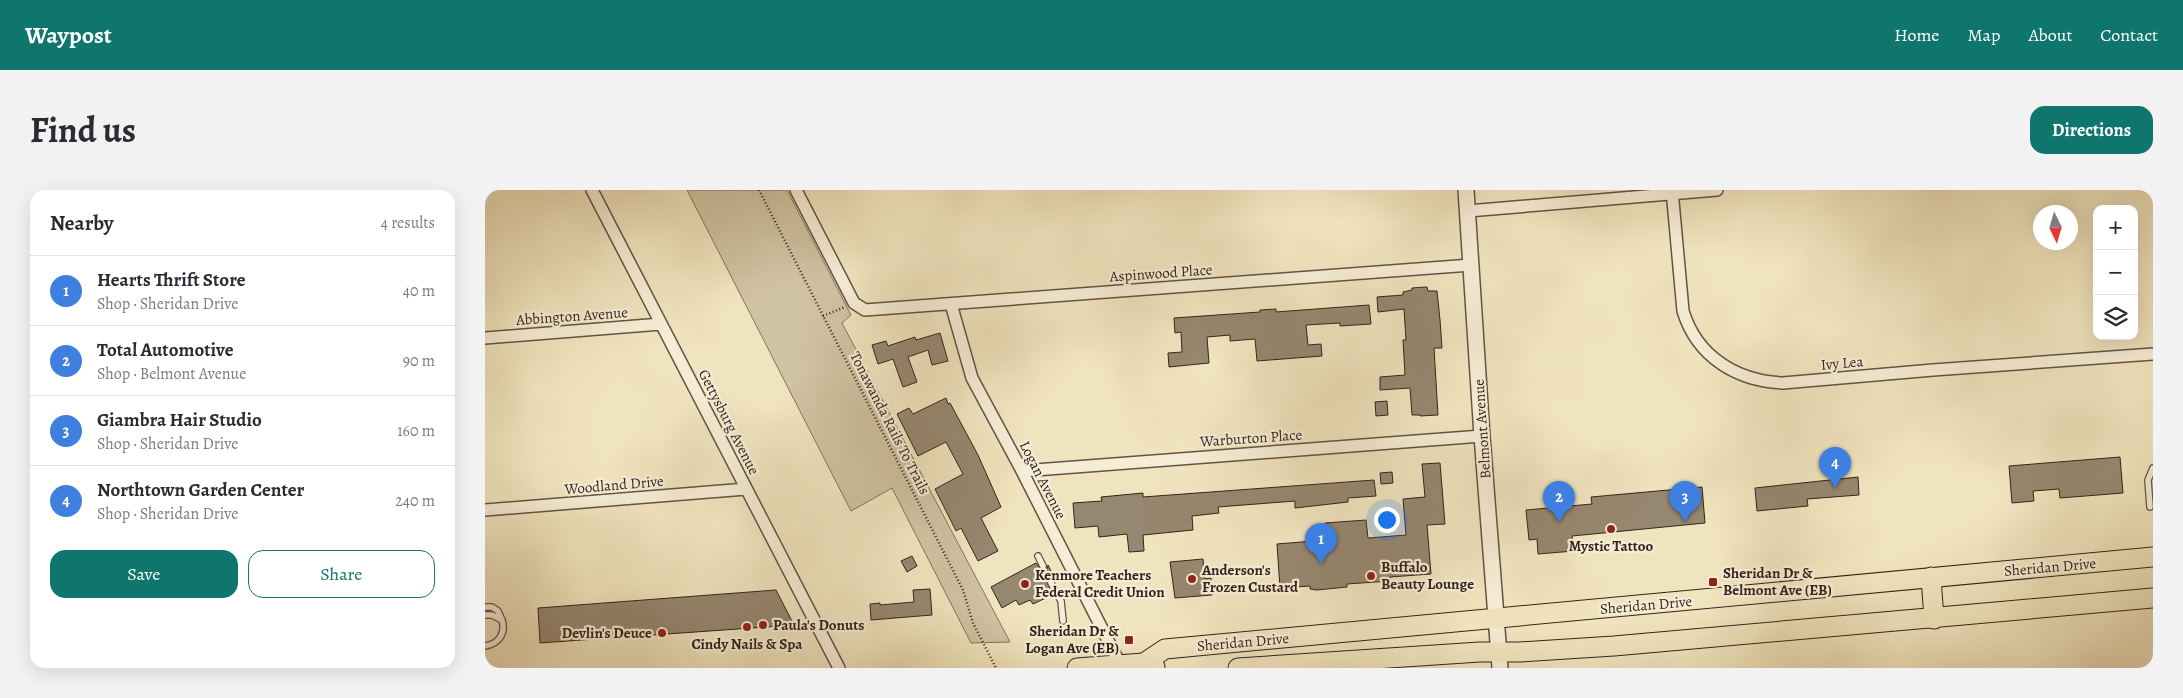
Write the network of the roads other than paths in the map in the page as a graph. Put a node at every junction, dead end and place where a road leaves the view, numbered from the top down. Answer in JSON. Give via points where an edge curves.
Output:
{"nodes":[{"id":1,"x":592,"y":190,"type":"edge"},
{"id":2,"x":796,"y":190,"type":"edge"},
{"id":3,"x":1466,"y":190,"type":"edge"},
{"id":4,"x":1717,"y":190,"type":"edge"},
{"id":5,"x":1672,"y":192,"type":"edge"},
{"id":6,"x":1467,"y":211,"type":"junction"},
{"id":7,"x":1471,"y":265,"type":"junction"},
{"id":8,"x":951,"y":304,"type":"junction"},
{"id":9,"x":661,"y":324,"type":"junction"},
{"id":10,"x":485,"y":338,"type":"edge"},
{"id":11,"x":2153,"y":354,"type":"edge"},
{"id":12,"x":1482,"y":436,"type":"junction"},
{"id":13,"x":2153,"y":468,"type":"edge"},
{"id":14,"x":1022,"y":471,"type":"junction"},
{"id":15,"x":746,"y":489,"type":"junction"},
{"id":16,"x":2151,"y":506,"type":"dead end"},
{"id":17,"x":485,"y":510,"type":"edge"},
{"id":18,"x":1037,"y":556,"type":"dead end"},
{"id":19,"x":2153,"y":557,"type":"edge"},
{"id":20,"x":1043,"y":566,"type":"dead end"},
{"id":21,"x":1931,"y":577,"type":"junction"},
{"id":22,"x":1051,"y":584,"type":"dead end"},
{"id":23,"x":2153,"y":598,"type":"edge"},
{"id":24,"x":485,"y":607,"type":"edge"},
{"id":25,"x":485,"y":615,"type":"edge"},
{"id":26,"x":1496,"y":618,"type":"junction"},
{"id":27,"x":1934,"y":619,"type":"junction"},
{"id":28,"x":502,"y":620,"type":"junction"},
{"id":29,"x":1063,"y":621,"type":"dead end"},
{"id":30,"x":485,"y":646,"type":"edge"},
{"id":31,"x":1500,"y":660,"type":"edge"},
{"id":32,"x":1150,"y":665,"type":"edge"},
{"id":33,"x":1121,"y":666,"type":"edge"},
{"id":34,"x":839,"y":668,"type":"edge"},
{"id":35,"x":1077,"y":668,"type":"edge"},
{"id":36,"x":1238,"y":668,"type":"edge"}],
"edges":[{"from":1,"to":9,"type":"street","name":"Gettysburg Avenue"},
{"from":2,"to":8,"type":"street","name":"Aspinwood Place","via":[[854,304],[865,310]]},
{"from":3,"to":6,"type":"street","name":"Belmont Avenue"},
{"from":4,"to":5,"type":"street"},
{"from":5,"to":6,"type":"street"},
{"from":5,"to":11,"type":"street","name":"Ivy Lea","via":[[1687,326],[1718,362],[1749,378],[1783,383]]},
{"from":6,"to":7,"type":"street","name":"Belmont Avenue"},
{"from":7,"to":8,"type":"street","name":"Aspinwood Place"},
{"from":7,"to":12,"type":"street","name":"Belmont Avenue"},
{"from":8,"to":14,"type":"street","name":"Logan Avenue","via":[[972,378]]},
{"from":9,"to":10,"type":"street","name":"Abbington Avenue"},
{"from":9,"to":15,"type":"street","name":"Gettysburg Avenue"},
{"from":12,"to":14,"type":"street","name":"Warburton Place"},
{"from":12,"to":26,"type":"street","name":"Belmont Avenue"},
{"from":13,"to":16,"type":"lane","via":[[2148,480]]},
{"from":14,"to":33,"type":"street","name":"Logan Avenue"},
{"from":15,"to":17,"type":"street","name":"Woodland Drive"},
{"from":15,"to":34,"type":"street","name":"Gettysburg Avenue"},
{"from":18,"to":20,"type":"lane"},
{"from":19,"to":21,"type":"main road","name":"Sheridan Drive"},
{"from":21,"to":26,"type":"main road","name":"Sheridan Drive"},
{"from":21,"to":27,"type":"main road"},
{"from":22,"to":29,"type":"lane","via":[[1061,601]]},
{"from":23,"to":27,"type":"main road","name":"Sheridan Drive"},
{"from":24,"to":28,"type":"lane","via":[[498,610]]},
{"from":25,"to":28,"type":"lane"},
{"from":26,"to":31,"type":"street","name":"Belmont Avenue"},
{"from":26,"to":32,"type":"main road","name":"Sheridan Drive","via":[[1165,649]]},
{"from":27,"to":31,"type":"main road","name":"Sheridan Drive","via":[[1615,646]]},
{"from":28,"to":30,"type":"lane","via":[[503,635]]},
{"from":31,"to":36,"type":"main road","name":"Sheridan Drive"},
{"from":32,"to":33,"type":"main road","name":"Sheridan Drive"},
{"from":33,"to":35,"type":"main road","name":"Sheridan Drive"}]}
